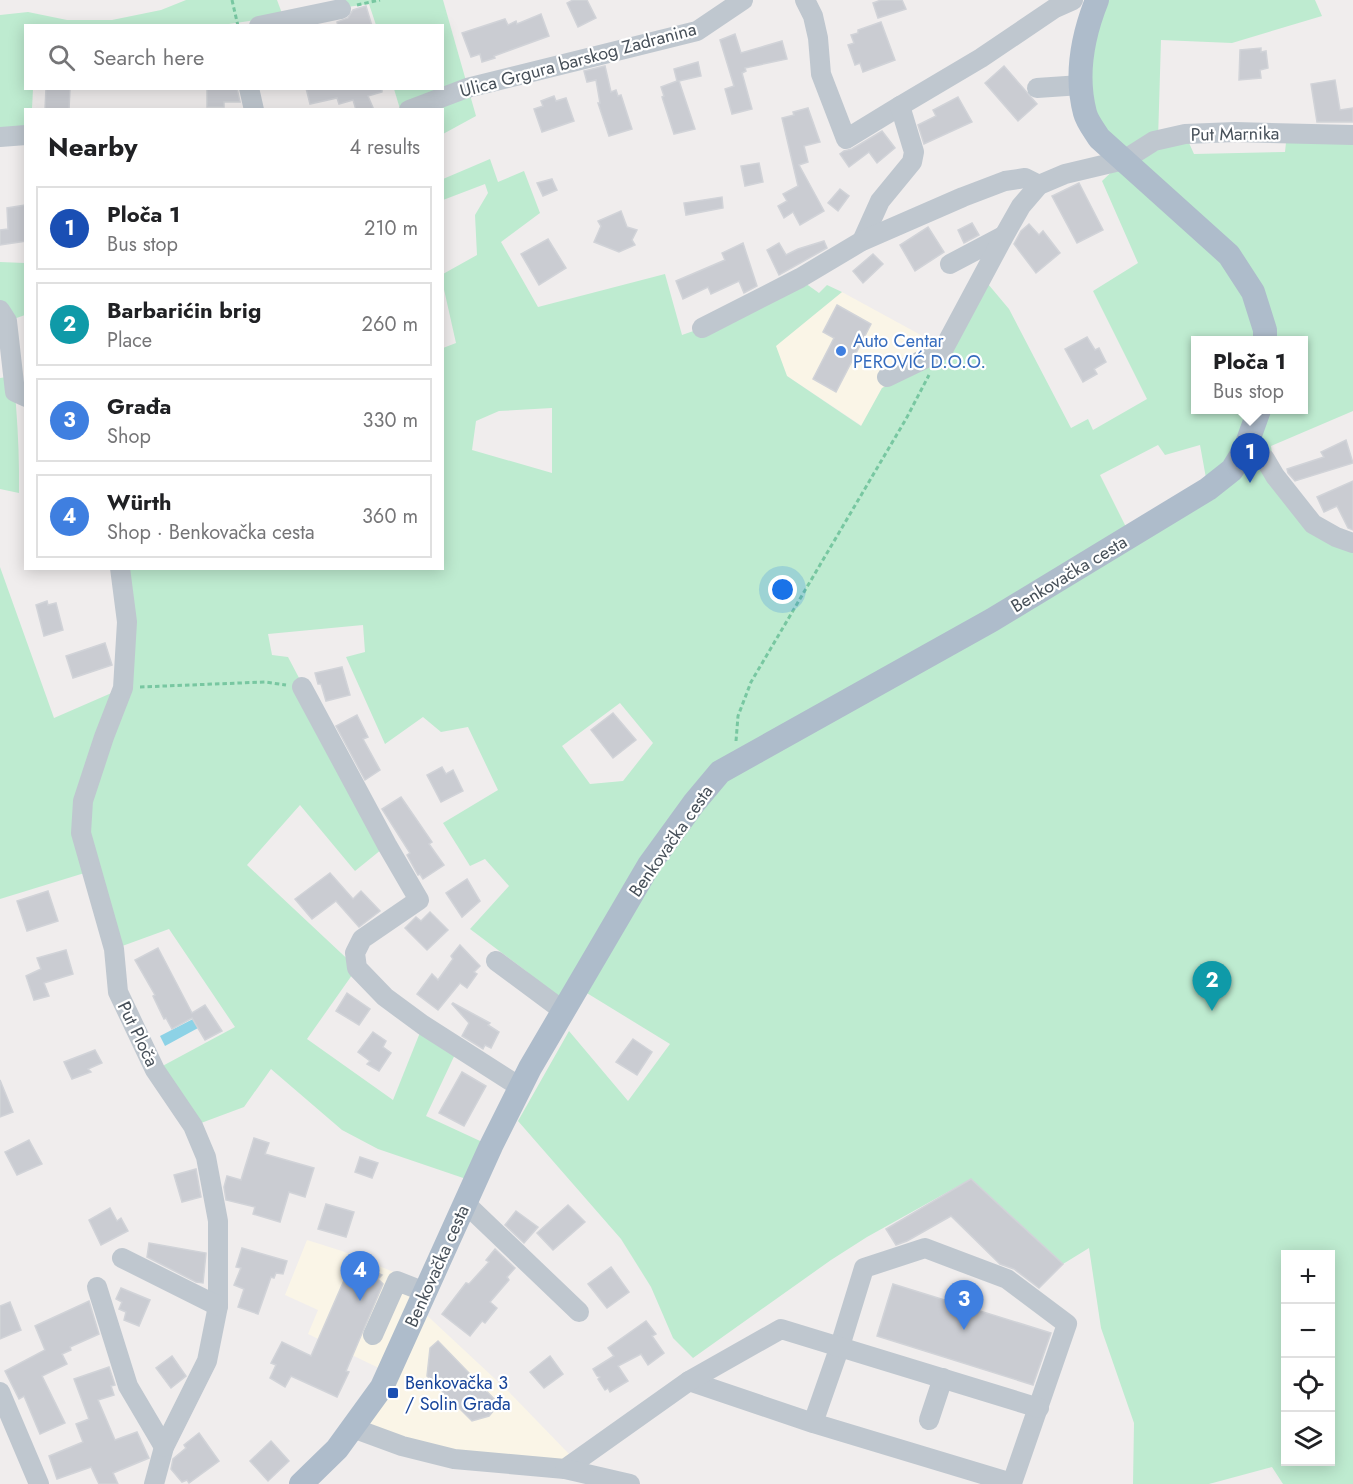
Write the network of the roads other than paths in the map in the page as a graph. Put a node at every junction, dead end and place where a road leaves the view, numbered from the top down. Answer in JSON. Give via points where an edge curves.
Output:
{"nodes":[{"id":1,"x":743,"y":0,"type":"edge"},
{"id":2,"x":805,"y":0,"type":"edge"},
{"id":3,"x":1073,"y":0,"type":"edge"},
{"id":4,"x":1097,"y":0,"type":"edge"},
{"id":5,"x":724,"y":6,"type":"edge"},
{"id":6,"x":341,"y":9,"type":"road end"},
{"id":7,"x":269,"y":24,"type":"edge"},
{"id":8,"x":1081,"y":85,"type":"junction"},
{"id":9,"x":1037,"y":88,"type":"dead end"},
{"id":10,"x":249,"y":90,"type":"edge"},
{"id":11,"x":900,"y":106,"type":"junction"},
{"id":12,"x":254,"y":108,"type":"edge"},
{"id":13,"x":414,"y":108,"type":"edge"},
{"id":14,"x":24,"y":135,"type":"edge"},
{"id":15,"x":1353,"y":135,"type":"edge"},
{"id":16,"x":0,"y":137,"type":"edge"},
{"id":17,"x":1124,"y":160,"type":"junction"},
{"id":18,"x":1039,"y":185,"type":"junction"},
{"id":19,"x":1004,"y":236,"type":"junction"},
{"id":20,"x":862,"y":241,"type":"junction"},
{"id":21,"x":950,"y":264,"type":"dead end"},
{"id":22,"x":0,"y":310,"type":"edge"},
{"id":23,"x":702,"y":328,"type":"dead end"},
{"id":24,"x":1266,"y":336,"type":"edge"},
{"id":25,"x":887,"y":377,"type":"dead end"},
{"id":26,"x":14,"y":393,"type":"edge"},
{"id":27,"x":1258,"y":414,"type":"edge"},
{"id":28,"x":1245,"y":449,"type":"junction"},
{"id":29,"x":1353,"y":543,"type":"edge"},
{"id":30,"x":120,"y":570,"type":"edge"},
{"id":31,"x":302,"y":687,"type":"road end"},
{"id":32,"x":496,"y":961,"type":"dead end"},
{"id":33,"x":564,"y":1009,"type":"junction"},
{"id":34,"x":520,"y":1087,"type":"junction"},
{"id":35,"x":465,"y":1203,"type":"junction"},
{"id":36,"x":122,"y":1258,"type":"dead end"},
{"id":37,"x":98,"y":1287,"type":"dead end"},
{"id":38,"x":425,"y":1292,"type":"junction"},
{"id":39,"x":218,"y":1306,"type":"junction"},
{"id":40,"x":579,"y":1312,"type":"dead end"},
{"id":41,"x":374,"y":1335,"type":"dead end"},
{"id":42,"x":840,"y":1347,"type":"junction"},
{"id":43,"x":943,"y":1378,"type":"junction"},
{"id":44,"x":688,"y":1382,"type":"junction"},
{"id":45,"x":0,"y":1392,"type":"edge"},
{"id":46,"x":1039,"y":1408,"type":"junction"},
{"id":47,"x":929,"y":1420,"type":"dead end"},
{"id":48,"x":813,"y":1423,"type":"junction"},
{"id":49,"x":353,"y":1428,"type":"junction"},
{"id":50,"x":164,"y":1447,"type":"junction"},
{"id":51,"x":565,"y":1469,"type":"junction"},
{"id":52,"x":39,"y":1484,"type":"edge"},
{"id":53,"x":154,"y":1484,"type":"edge"},
{"id":54,"x":300,"y":1484,"type":"edge"},
{"id":55,"x":630,"y":1484,"type":"edge"}],
"edges":[{"from":1,"to":5,"type":"street","name":"Ulica Grgura barskog Zadranina"},
{"from":2,"to":11,"type":"street","via":[[818,38],[821,74],[846,139]]},
{"from":3,"to":11,"type":"street"},
{"from":4,"to":8,"type":"main road","via":[[1081,58]]},
{"from":5,"to":13,"type":"street","name":"Ulica Grgura barskog Zadranina","via":[[697,31],[467,88]]},
{"from":6,"to":7,"type":"street"},
{"from":8,"to":9,"type":"street"},
{"from":8,"to":17,"type":"main road","via":[[1085,114],[1099,138]]},
{"from":10,"to":12,"type":"street"},
{"from":11,"to":20,"type":"street","via":[[914,152],[912,162],[880,201]]},
{"from":14,"to":16,"type":"street"},
{"from":15,"to":17,"type":"street","name":"Put Marnika","via":[[1185,134],[1154,141]]},
{"from":17,"to":18,"type":"street","name":"Put Marnika","via":[[1065,174]]},
{"from":17,"to":24,"type":"main road","via":[[1228,255],[1252,292]]},
{"from":18,"to":19,"type":"street"},
{"from":18,"to":20,"type":"street","via":[[1025,178],[1005,180]]},
{"from":19,"to":21,"type":"street"},
{"from":19,"to":25,"type":"street","via":[[943,350]]},
{"from":20,"to":23,"type":"street"},
{"from":22,"to":26,"type":"street","via":[[7,321]]},
{"from":27,"to":28,"type":"main road","name":"Benkovačka cesta"},
{"from":28,"to":29,"type":"street","via":[[1265,459],[1313,524]]},
{"from":28,"to":33,"type":"main road","name":"Benkovačka cesta","via":[[1232,470],[1191,500],[992,620],[720,772],[649,866]]},
{"from":30,"to":39,"type":"street","name":"Put Ploča","via":[[128,622],[123,688],[83,801],[81,833],[114,949],[118,992],[155,1070],[193,1126],[206,1157],[218,1221]]},
{"from":31,"to":34,"type":"street","via":[[419,900],[362,939],[355,953],[357,968],[385,997],[423,1025]]},
{"from":32,"to":33,"type":"street"},
{"from":33,"to":34,"type":"main road","name":"Benkovačka cesta"},
{"from":34,"to":35,"type":"main road","name":"Benkovačka cesta"},
{"from":35,"to":38,"type":"main road","name":"Benkovačka cesta"},
{"from":35,"to":40,"type":"street"},
{"from":36,"to":39,"type":"street"},
{"from":37,"to":50,"type":"street","via":[[128,1386]]},
{"from":38,"to":41,"type":"street","via":[[398,1281]]},
{"from":38,"to":49,"type":"main road","name":"Benkovačka cesta","via":[[382,1387]]},
{"from":39,"to":50,"type":"street","name":"Put Ploča","via":[[207,1361]]},
{"from":42,"to":43,"type":"street"},
{"from":42,"to":44,"type":"street","via":[[781,1329]]},
{"from":42,"to":46,"type":"street","via":[[864,1268],[925,1248],[1007,1279],[1066,1324]]},
{"from":42,"to":48,"type":"street"},
{"from":43,"to":46,"type":"street"},
{"from":43,"to":47,"type":"street"},
{"from":44,"to":48,"type":"street"},
{"from":44,"to":51,"type":"street"},
{"from":45,"to":52,"type":"street"},
{"from":46,"to":48,"type":"street","via":[[1012,1483]]},
{"from":49,"to":51,"type":"street","via":[[454,1459]]},
{"from":49,"to":54,"type":"main road","name":"Benkovačka cesta"},
{"from":50,"to":53,"type":"street","name":"Put Ploča"},
{"from":51,"to":55,"type":"street"}]}
